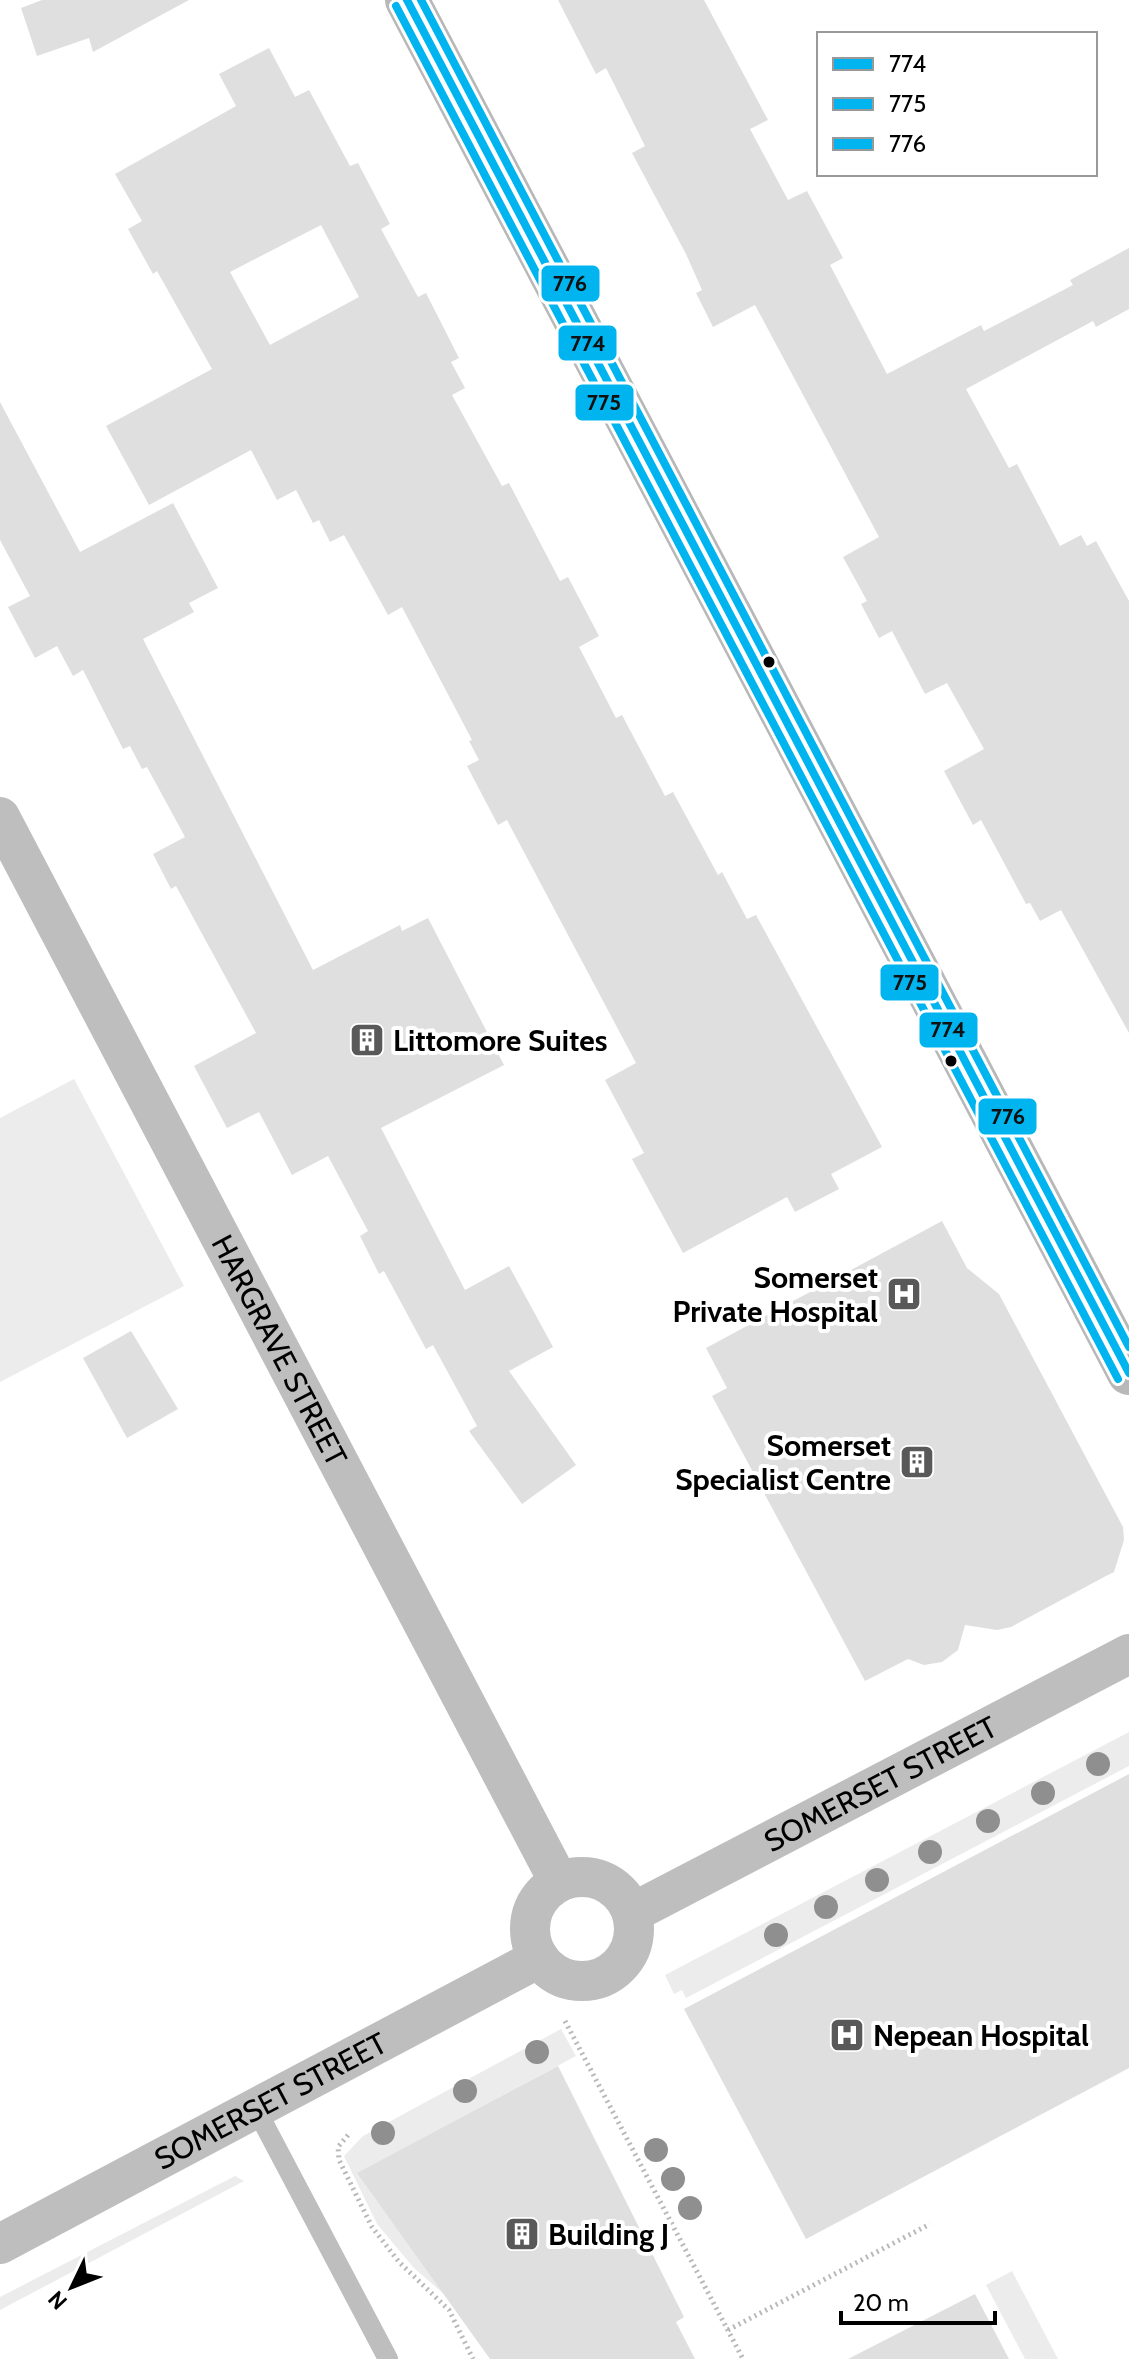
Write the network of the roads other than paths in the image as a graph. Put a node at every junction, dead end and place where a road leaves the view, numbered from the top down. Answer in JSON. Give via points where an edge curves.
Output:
{"nodes":[{"id":1,"x":407,"y":0,"type":"edge"},
{"id":2,"x":0,"y":817,"type":"edge"},
{"id":3,"x":1129,"y":1373,"type":"edge"},
{"id":4,"x":1129,"y":1654,"type":"edge"},
{"id":5,"x":559,"y":1882,"type":"junction"},
{"id":6,"x":632,"y":1913,"type":"junction"},
{"id":7,"x":539,"y":1958,"type":"junction"},
{"id":8,"x":256,"y":2109,"type":"junction"},
{"id":9,"x":0,"y":2244,"type":"edge"},
{"id":10,"x":388,"y":2359,"type":"edge"}],
"edges":[{"from":1,"to":3,"type":"street"},
{"from":2,"to":5,"type":"street","name":"HARGRAVE STREET"},
{"from":4,"to":6,"type":"street","name":"SOMERSET STREET"},
{"from":5,"to":6,"type":"street","via":[[602,1881]]},
{"from":5,"to":7,"type":"street","via":[[533,1912],[531,1940]]},
{"from":6,"to":7,"type":"street","via":[[635,1934],[628,1954],[606,1976],[570,1980]]},
{"from":7,"to":8,"type":"street","name":"SOMERSET STREET"},
{"from":8,"to":9,"type":"street","name":"SOMERSET STREET"},
{"from":8,"to":10,"type":"lane"}]}
